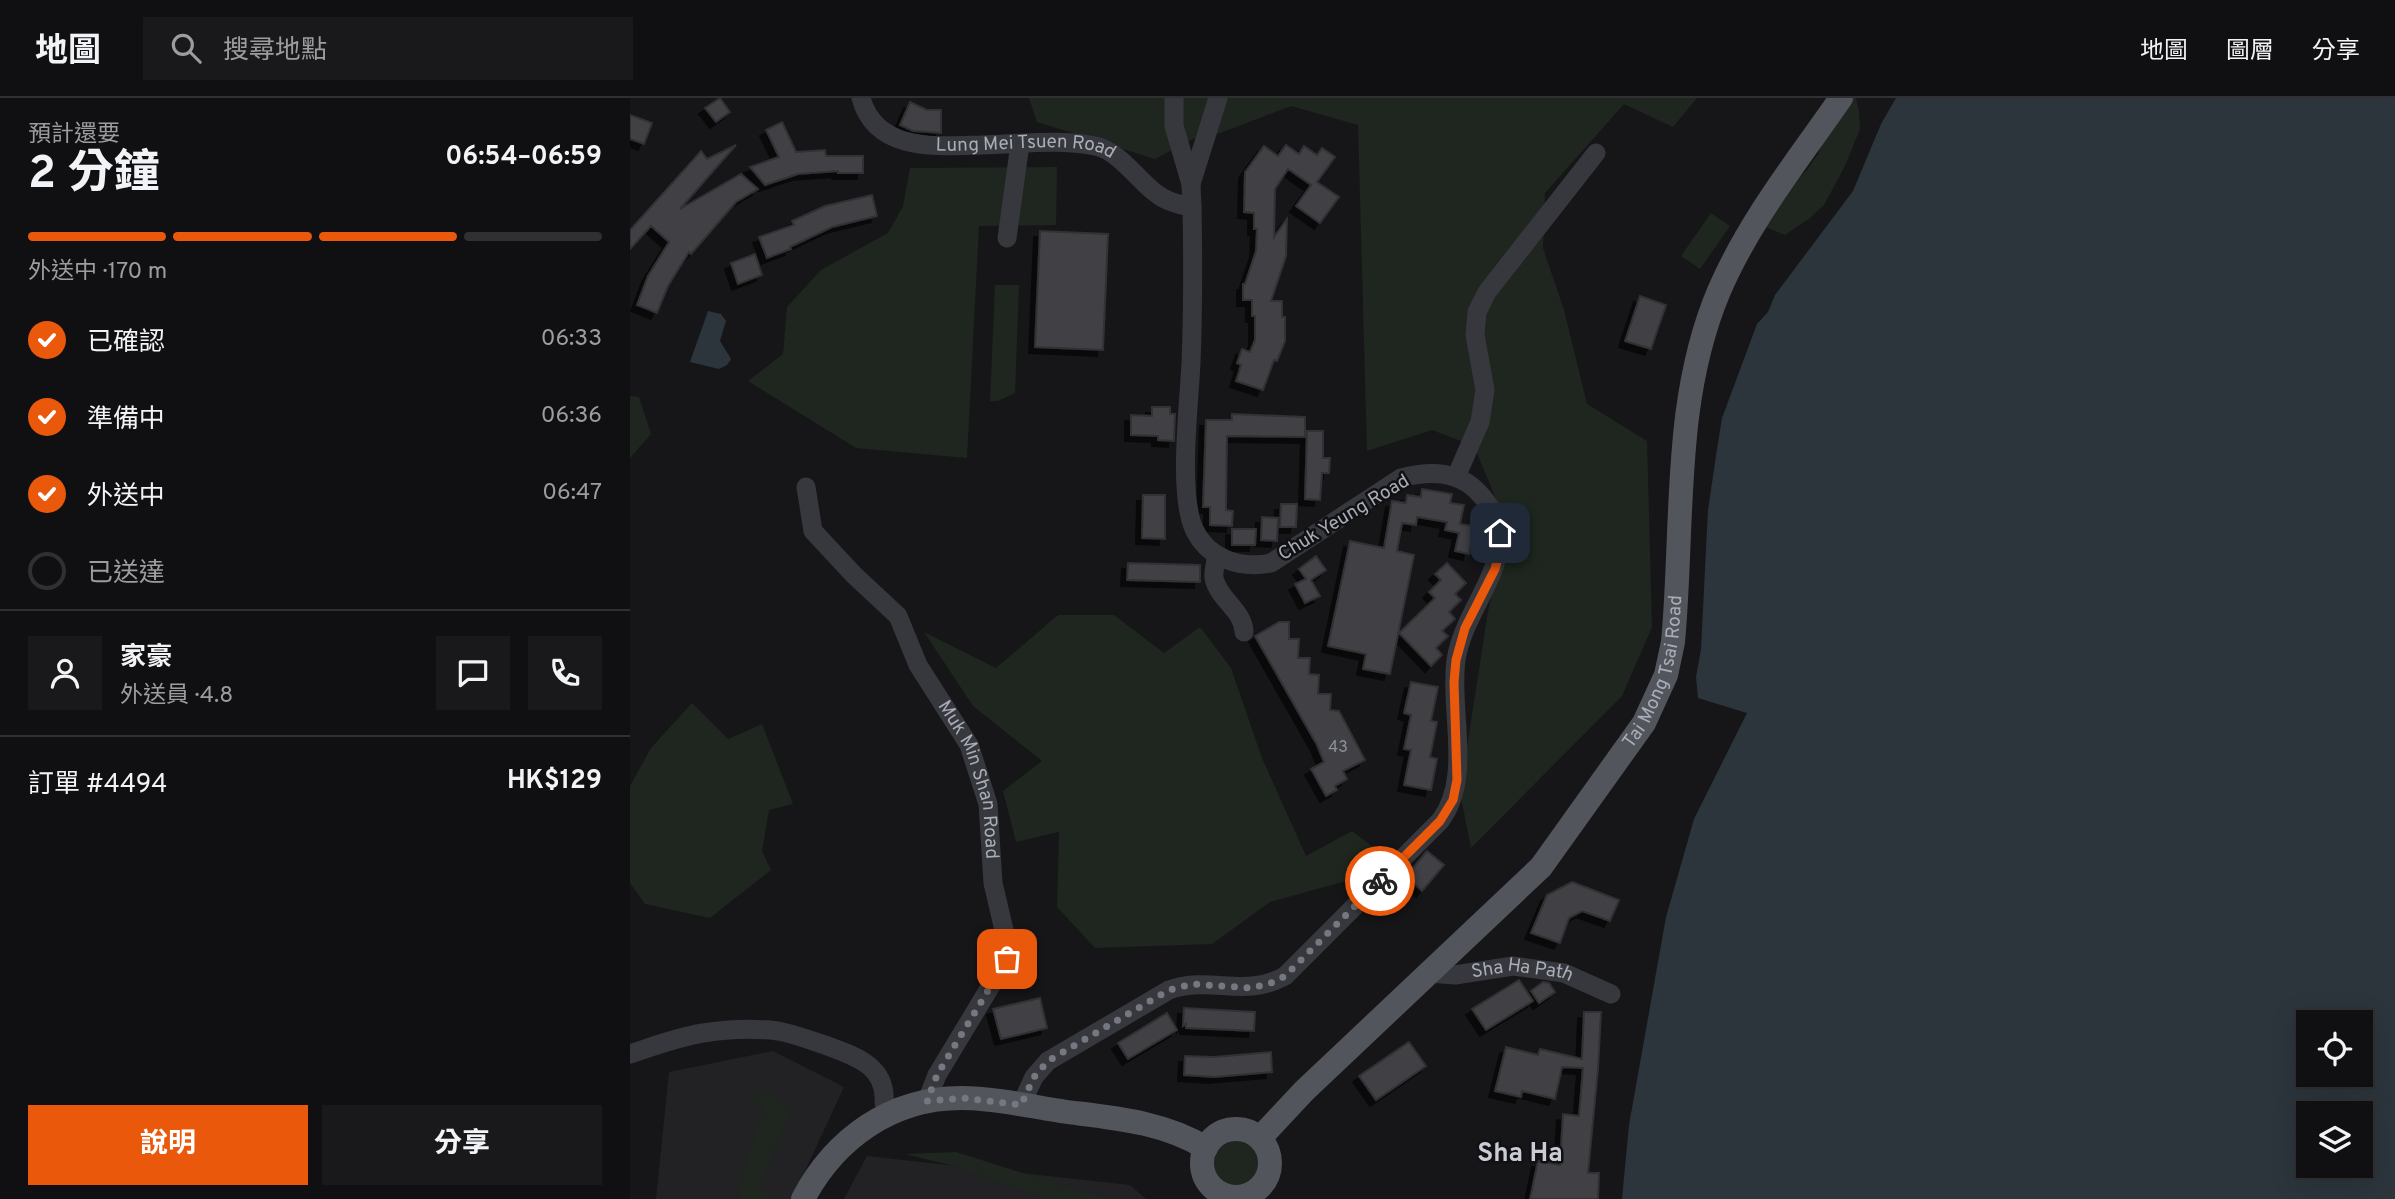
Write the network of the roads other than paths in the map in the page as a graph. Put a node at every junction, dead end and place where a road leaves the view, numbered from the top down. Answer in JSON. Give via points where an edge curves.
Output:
{"nodes":[{"id":1,"x":861,"y":98,"type":"edge"},
{"id":2,"x":1174,"y":98,"type":"edge"},
{"id":3,"x":1218,"y":98,"type":"edge"},
{"id":4,"x":1841,"y":98,"type":"edge"},
{"id":5,"x":1020,"y":144,"type":"junction"},
{"id":6,"x":1596,"y":153,"type":"dead end"},
{"id":7,"x":1191,"y":184,"type":"junction"},
{"id":8,"x":1192,"y":207,"type":"junction"},
{"id":9,"x":1007,"y":238,"type":"dead end"},
{"id":10,"x":1456,"y":477,"type":"junction"},
{"id":11,"x":806,"y":486,"type":"dead end"},
{"id":12,"x":1217,"y":555,"type":"junction"},
{"id":13,"x":1244,"y":632,"type":"dead end"},
{"id":14,"x":1429,"y":973,"type":"junction"},
{"id":15,"x":1611,"y":995,"type":"dead end"},
{"id":16,"x":630,"y":1054,"type":"edge"},
{"id":17,"x":927,"y":1101,"type":"junction"},
{"id":18,"x":1021,"y":1105,"type":"junction"},
{"id":19,"x":891,"y":1112,"type":"junction"},
{"id":20,"x":1260,"y":1138,"type":"junction"},
{"id":21,"x":1206,"y":1148,"type":"junction"},
{"id":22,"x":1254,"y":1196,"type":"edge"},
{"id":23,"x":803,"y":1199,"type":"edge"}],
"edges":[{"from":1,"to":5,"type":"street","name":"Lung Mei Tsuen Road","via":[[877,128],[909,142],[932,147]]},
{"from":2,"to":7,"type":"street","name":"Chuk Yeung Road","via":[[1174,126]]},
{"from":3,"to":7,"type":"street"},
{"from":4,"to":14,"type":"main road","name":"Tai Mong Tsai Road","via":[[1745,240],[1708,321],[1687,411],[1673,642],[1660,693],[1638,733],[1541,867]]},
{"from":5,"to":8,"type":"street","name":"Lung Mei Tsuen Road","via":[[1096,146],[1116,156],[1160,197]]},
{"from":5,"to":9,"type":"street"},
{"from":6,"to":10,"type":"street","via":[[1487,292],[1477,313],[1475,335],[1485,390],[1480,422]]},
{"from":7,"to":8,"type":"street","name":"Chuk Yeung Road"},
{"from":8,"to":12,"type":"street","name":"Chuk Yeung Road","via":[[1188,504],[1194,530]]},
{"from":10,"to":12,"type":"street","name":"Chuk Yeung Road","via":[[1428,473],[1401,478],[1270,563],[1248,566]]},
{"from":10,"to":18,"type":"street","via":[[1472,486],[1490,507],[1500,533],[1500,551],[1465,628],[1456,660],[1457,780],[1447,811],[1285,976],[1252,988],[1204,983],[1169,990],[1048,1061],[1034,1077]]},
{"from":11,"to":17,"type":"street","name":"Muk Min Shan Road","via":[[813,531],[898,616],[918,665],[969,745],[988,804],[993,883],[1007,959],[937,1075]]},
{"from":12,"to":13,"type":"street","via":[[1213,575],[1218,590],[1244,624]]},
{"from":14,"to":15,"type":"street","name":"Sha Ha Path","via":[[1455,975],[1513,966],[1564,973]]},
{"from":14,"to":20,"type":"main road","name":"Tai Mong Tsai Road"},
{"from":16,"to":19,"type":"street","via":[[702,1033],[778,1031],[857,1057],[875,1070]]},
{"from":17,"to":18,"type":"main road","via":[[964,1098]]},
{"from":17,"to":19,"type":"main road"},
{"from":18,"to":21,"type":"main road","via":[[1142,1123],[1186,1136]]},
{"from":19,"to":23,"type":"main road","via":[[844,1144]]},
{"from":20,"to":21,"type":"main road","via":[[1230,1129]]},
{"from":20,"to":22,"type":"main road","via":[[1270,1168]]},
{"from":21,"to":22,"type":"main road","via":[[1202,1169],[1212,1187],[1221,1194]]}]}
